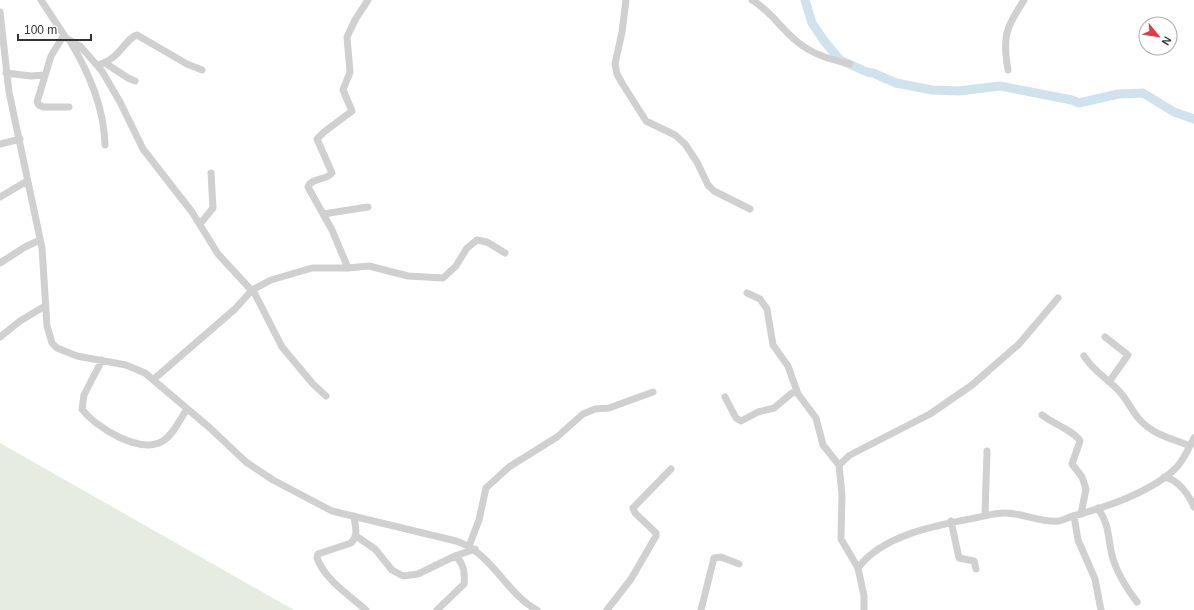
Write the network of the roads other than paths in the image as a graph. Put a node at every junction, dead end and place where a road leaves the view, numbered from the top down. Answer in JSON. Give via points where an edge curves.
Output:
{"nodes":[{"id":1,"x":41,"y":0,"type":"edge"},
{"id":2,"x":368,"y":0,"type":"edge"},
{"id":3,"x":626,"y":0,"type":"edge"},
{"id":4,"x":752,"y":0,"type":"edge"},
{"id":5,"x":1024,"y":0,"type":"edge"},
{"id":6,"x":0,"y":12,"type":"edge"},
{"id":7,"x":64,"y":35,"type":"junction"},
{"id":8,"x":70,"y":41,"type":"junction"},
{"id":9,"x":2,"y":51,"type":"edge"},
{"id":10,"x":105,"y":63,"type":"junction"},
{"id":11,"x":850,"y":64,"type":"dead end"},
{"id":12,"x":97,"y":65,"type":"junction"},
{"id":13,"x":202,"y":70,"type":"dead end"},
{"id":14,"x":1008,"y":70,"type":"dead end"},
{"id":15,"x":6,"y":74,"type":"junction"},
{"id":16,"x":44,"y":75,"type":"junction"},
{"id":17,"x":135,"y":81,"type":"dead end"},
{"id":18,"x":69,"y":107,"type":"dead end"},
{"id":19,"x":20,"y":139,"type":"junction"},
{"id":20,"x":0,"y":144,"type":"edge"},
{"id":21,"x":105,"y":145,"type":"dead end"},
{"id":22,"x":211,"y":172,"type":"dead end"},
{"id":23,"x":27,"y":181,"type":"junction"},
{"id":24,"x":0,"y":197,"type":"edge"},
{"id":25,"x":368,"y":208,"type":"dead end"},
{"id":26,"x":750,"y":209,"type":"dead end"},
{"id":27,"x":323,"y":214,"type":"junction"},
{"id":28,"x":200,"y":224,"type":"junction"},
{"id":29,"x":40,"y":240,"type":"junction"},
{"id":30,"x":505,"y":253,"type":"dead end"},
{"id":31,"x":0,"y":263,"type":"edge"},
{"id":32,"x":348,"y":268,"type":"junction"},
{"id":33,"x":252,"y":290,"type":"junction"},
{"id":34,"x":747,"y":293,"type":"dead end"},
{"id":35,"x":1058,"y":298,"type":"dead end"},
{"id":36,"x":45,"y":306,"type":"junction"},
{"id":37,"x":0,"y":337,"type":"edge"},
{"id":38,"x":1105,"y":337,"type":"dead end"},
{"id":39,"x":1084,"y":356,"type":"dead end"},
{"id":40,"x":102,"y":360,"type":"junction"},
{"id":41,"x":154,"y":379,"type":"junction"},
{"id":42,"x":1109,"y":382,"type":"junction"},
{"id":43,"x":653,"y":392,"type":"dead end"},
{"id":44,"x":797,"y":392,"type":"junction"},
{"id":45,"x":326,"y":396,"type":"dead end"},
{"id":46,"x":725,"y":397,"type":"dead end"},
{"id":47,"x":187,"y":409,"type":"junction"},
{"id":48,"x":1042,"y":415,"type":"dead end"},
{"id":49,"x":1194,"y":438,"type":"edge"},
{"id":50,"x":1190,"y":446,"type":"junction"},
{"id":51,"x":986,"y":451,"type":"dead end"},
{"id":52,"x":839,"y":465,"type":"junction"},
{"id":53,"x":671,"y":469,"type":"dead end"},
{"id":54,"x":1164,"y":477,"type":"junction"},
{"id":55,"x":1194,"y":507,"type":"edge"},
{"id":56,"x":1098,"y":508,"type":"junction"},
{"id":57,"x":985,"y":515,"type":"junction"},
{"id":58,"x":1078,"y":515,"type":"junction"},
{"id":59,"x":354,"y":516,"type":"junction"},
{"id":60,"x":951,"y":521,"type":"junction"},
{"id":61,"x":356,"y":536,"type":"junction"},
{"id":62,"x":472,"y":548,"type":"junction"},
{"id":63,"x":455,"y":556,"type":"junction"},
{"id":64,"x":740,"y":564,"type":"dead end"},
{"id":65,"x":858,"y":568,"type":"junction"},
{"id":66,"x":976,"y":569,"type":"dead end"},
{"id":67,"x":1137,"y":602,"type":"dead end"},
{"id":68,"x":366,"y":610,"type":"edge"},
{"id":69,"x":437,"y":610,"type":"edge"},
{"id":70,"x":537,"y":610,"type":"edge"},
{"id":71,"x":607,"y":610,"type":"edge"},
{"id":72,"x":701,"y":610,"type":"edge"},
{"id":73,"x":864,"y":610,"type":"edge"},
{"id":74,"x":1101,"y":610,"type":"edge"}],
"edges":[{"from":1,"to":7,"type":"street"},
{"from":2,"to":27,"type":"street","via":[[347,37],[350,72],[343,90],[352,111],[317,139],[332,173],[329,177],[313,181],[308,187]]},
{"from":3,"to":26,"type":"street","via":[[616,64],[617,74],[622,83],[646,121],[675,135],[685,144],[714,192]]},
{"from":4,"to":11,"type":"street","via":[[773,16],[803,46],[817,54]]},
{"from":5,"to":14,"type":"street","via":[[1005,37]]},
{"from":6,"to":9,"type":"street"},
{"from":7,"to":8,"type":"street"},
{"from":7,"to":16,"type":"street","via":[[53,50]]},
{"from":8,"to":12,"type":"street","via":[[80,46]]},
{"from":8,"to":21,"type":"street","via":[[86,70],[103,115]]},
{"from":9,"to":15,"type":"street"},
{"from":10,"to":12,"type":"street"},
{"from":10,"to":13,"type":"street","via":[[137,35]]},
{"from":10,"to":17,"type":"street"},
{"from":12,"to":28,"type":"street","via":[[120,102],[143,149]]},
{"from":15,"to":16,"type":"street"},
{"from":15,"to":19,"type":"street"},
{"from":16,"to":18,"type":"street","via":[[39,92],[39,105],[50,108]]},
{"from":19,"to":20,"type":"street"},
{"from":19,"to":23,"type":"street"},
{"from":22,"to":28,"type":"street","via":[[213,208]]},
{"from":23,"to":24,"type":"street"},
{"from":23,"to":29,"type":"street"},
{"from":25,"to":27,"type":"street"},
{"from":27,"to":32,"type":"street"},
{"from":28,"to":33,"type":"street","via":[[218,254]]},
{"from":29,"to":31,"type":"street"},
{"from":29,"to":36,"type":"street","via":[[44,258]]},
{"from":30,"to":32,"type":"street","via":[[487,242],[477,240],[467,248],[449,275],[437,279],[403,275],[375,266]]},
{"from":32,"to":33,"type":"street","via":[[300,271],[270,280]]},
{"from":33,"to":41,"type":"street","via":[[235,309]]},
{"from":33,"to":45,"type":"street","via":[[282,347]]},
{"from":34,"to":44,"type":"street","via":[[760,300],[767,309],[773,345],[788,366]]},
{"from":35,"to":52,"type":"street","via":[[1019,344],[972,385],[930,414],[850,456]]},
{"from":36,"to":37,"type":"street"},
{"from":36,"to":40,"type":"street","via":[[49,334],[57,348],[77,356]]},
{"from":38,"to":42,"type":"street","via":[[1128,355]]},
{"from":39,"to":42,"type":"street","via":[[1097,373]]},
{"from":40,"to":41,"type":"street","via":[[136,369]]},
{"from":40,"to":47,"type":"street","via":[[84,395],[82,409],[86,415],[123,440],[141,445],[161,442],[170,435]]},
{"from":41,"to":47,"type":"street"},
{"from":42,"to":50,"type":"street","via":[[1120,391],[1145,425],[1161,436]]},
{"from":43,"to":62,"type":"street","via":[[609,408],[595,409],[583,414],[557,437],[509,467],[486,488]]},
{"from":44,"to":46,"type":"street","via":[[792,393],[774,408],[758,412],[741,421],[736,418]]},
{"from":44,"to":52,"type":"street","via":[[816,418],[823,445]]},
{"from":47,"to":59,"type":"street","via":[[246,462],[262,473],[332,512]]},
{"from":48,"to":58,"type":"street","via":[[1072,433],[1080,441],[1072,464],[1082,477],[1086,489]]},
{"from":49,"to":50,"type":"street"},
{"from":50,"to":54,"type":"street","via":[[1182,460]]},
{"from":51,"to":57,"type":"street"},
{"from":52,"to":65,"type":"street","via":[[842,495],[841,539]]},
{"from":53,"to":71,"type":"street","via":[[633,508],[656,536],[631,579]]},
{"from":54,"to":55,"type":"street","via":[[1176,482]]},
{"from":54,"to":56,"type":"street","via":[[1147,488]]},
{"from":56,"to":58,"type":"street"},
{"from":56,"to":67,"type":"street","via":[[1108,526],[1116,567]]},
{"from":57,"to":58,"type":"street","via":[[1012,513],[1053,521]]},
{"from":57,"to":60,"type":"street"},
{"from":58,"to":74,"type":"street","via":[[1078,540],[1095,579]]},
{"from":59,"to":61,"type":"street"},
{"from":59,"to":62,"type":"street"},
{"from":60,"to":65,"type":"street","via":[[892,542],[871,555]]},
{"from":60,"to":66,"type":"street","via":[[959,558],[974,560]]},
{"from":61,"to":63,"type":"street","via":[[375,549],[392,570],[403,576],[418,574]]},
{"from":61,"to":68,"type":"street","via":[[351,543],[318,554],[317,558],[322,570]]},
{"from":62,"to":63,"type":"street"},
{"from":62,"to":70,"type":"street","via":[[492,565],[521,599]]},
{"from":63,"to":69,"type":"street","via":[[462,566],[464,584]]},
{"from":64,"to":72,"type":"street","via":[[721,557],[714,558]]},
{"from":65,"to":73,"type":"street"}]}
